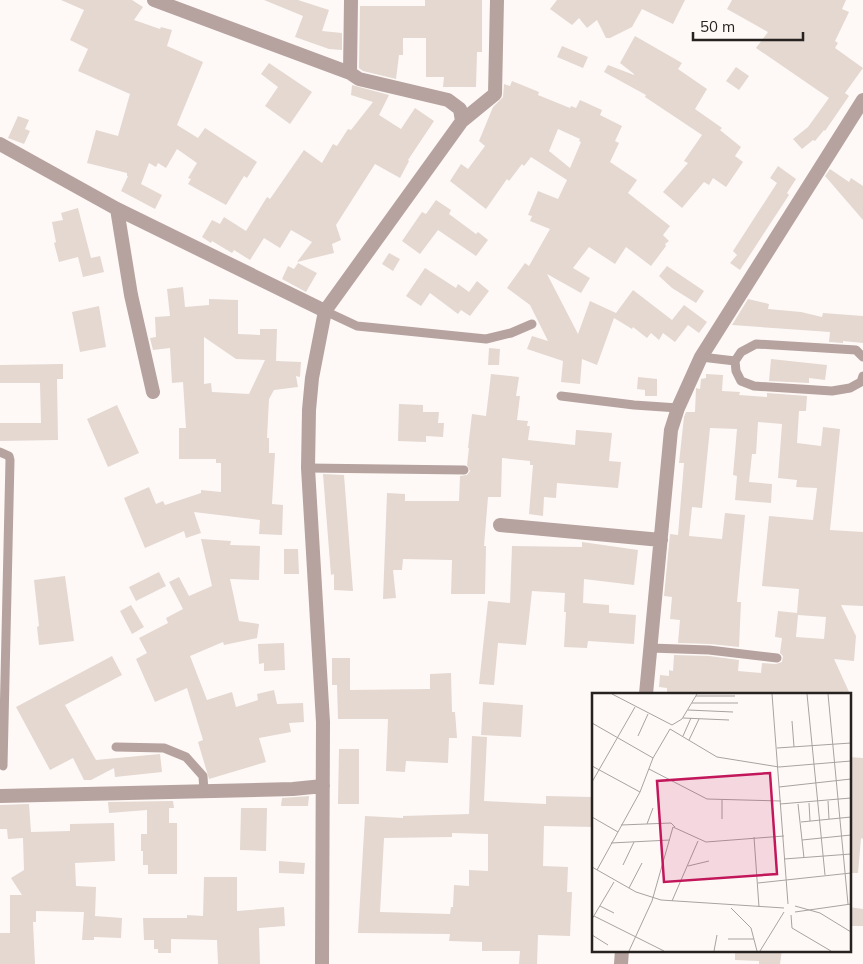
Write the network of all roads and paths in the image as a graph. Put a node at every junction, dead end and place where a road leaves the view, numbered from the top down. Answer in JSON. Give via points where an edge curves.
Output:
{"nodes":[{"id":1,"x":154,"y":0,"type":"edge"},
{"id":2,"x":351,"y":0,"type":"edge"},
{"id":3,"x":497,"y":0,"type":"edge"},
{"id":4,"x":350,"y":74,"type":"junction"},
{"id":5,"x":863,"y":100,"type":"edge"},
{"id":6,"x":462,"y":121,"type":"junction"},
{"id":7,"x":0,"y":144,"type":"edge"},
{"id":8,"x":117,"y":209,"type":"junction"},
{"id":9,"x":325,"y":311,"type":"junction"},
{"id":10,"x":532,"y":324,"type":"dead end"},
{"id":11,"x":701,"y":357,"type":"junction"},
{"id":12,"x":863,"y":357,"type":"edge"},
{"id":13,"x":735,"y":361,"type":"junction"},
{"id":14,"x":863,"y":376,"type":"edge"},
{"id":15,"x":153,"y":392,"type":"dead end"},
{"id":16,"x":560,"y":396,"type":"dead end"},
{"id":17,"x":678,"y":408,"type":"junction"},
{"id":18,"x":0,"y":452,"type":"edge"},
{"id":19,"x":308,"y":468,"type":"junction"},
{"id":20,"x":464,"y":470,"type":"dead end"},
{"id":21,"x":500,"y":525,"type":"dead end"},
{"id":22,"x":661,"y":540,"type":"junction"},
{"id":23,"x":650,"y":648,"type":"junction"},
{"id":24,"x":777,"y":658,"type":"dead end"},
{"id":25,"x":646,"y":693,"type":"edge"},
{"id":26,"x":116,"y":747,"type":"dead end"},
{"id":27,"x":3,"y":766,"type":"dead end"},
{"id":28,"x":324,"y":786,"type":"junction"},
{"id":29,"x":204,"y":792,"type":"junction"},
{"id":30,"x":0,"y":796,"type":"edge"},
{"id":31,"x":322,"y":964,"type":"edge"}],
"edges":[{"from":1,"to":4,"type":"street"},
{"from":2,"to":4,"type":"street"},
{"from":3,"to":6,"type":"street","via":[[495,94]]},
{"from":4,"to":6,"type":"street","via":[[448,100],[460,109]]},
{"from":5,"to":11,"type":"street"},
{"from":6,"to":9,"type":"street"},
{"from":7,"to":8,"type":"street"},
{"from":8,"to":9,"type":"street"},
{"from":8,"to":15,"type":"street","via":[[131,295]]},
{"from":9,"to":10,"type":"lane","via":[[357,326],[486,339]]},
{"from":9,"to":19,"type":"street","via":[[312,378]]},
{"from":11,"to":13,"type":"lane"},
{"from":11,"to":17,"type":"street"},
{"from":12,"to":13,"type":"lane","via":[[856,350],[756,344],[741,352]]},
{"from":13,"to":14,"type":"lane","via":[[741,381],[754,386],[832,391],[850,388],[861,382]]},
{"from":16,"to":17,"type":"lane"},
{"from":17,"to":22,"type":"street","via":[[671,430]]},
{"from":18,"to":27,"type":"lane","via":[[6,453],[10,460]]},
{"from":19,"to":20,"type":"lane"},
{"from":19,"to":28,"type":"street"},
{"from":21,"to":22,"type":"street"},
{"from":22,"to":23,"type":"street"},
{"from":23,"to":24,"type":"lane","via":[[709,650]]},
{"from":23,"to":25,"type":"street"},
{"from":26,"to":29,"type":"lane","via":[[164,748],[186,757],[203,776]]},
{"from":28,"to":29,"type":"street"},
{"from":28,"to":31,"type":"street"},
{"from":29,"to":30,"type":"street"}]}
